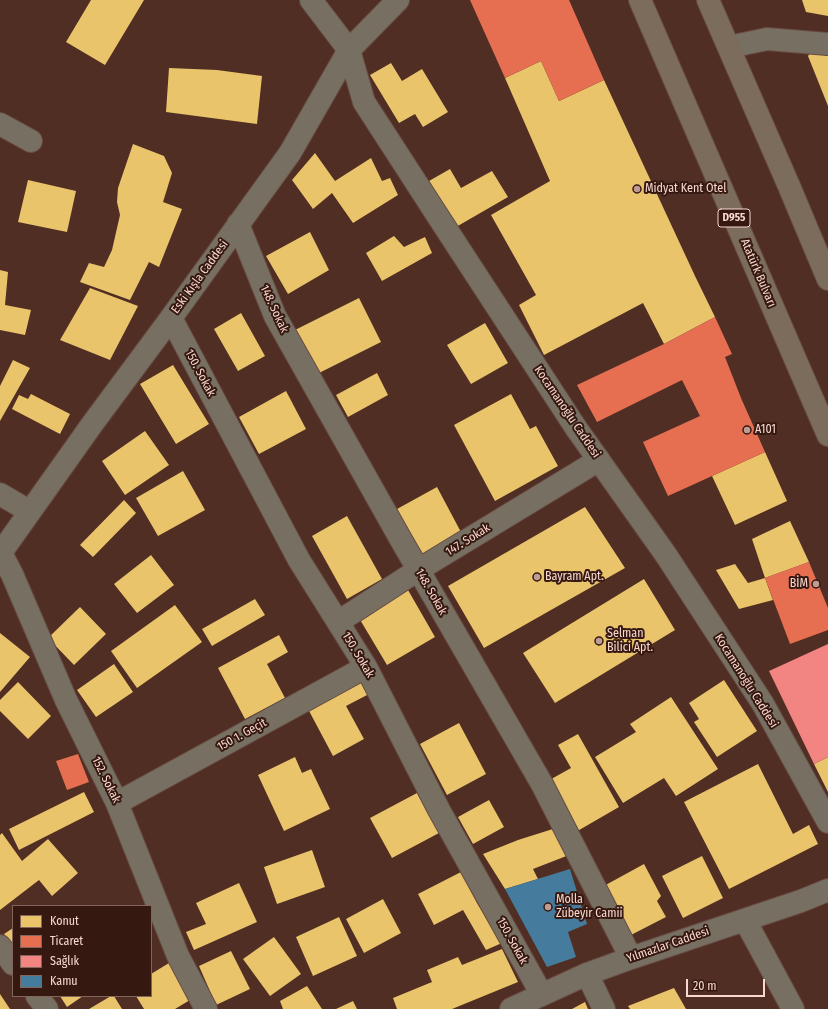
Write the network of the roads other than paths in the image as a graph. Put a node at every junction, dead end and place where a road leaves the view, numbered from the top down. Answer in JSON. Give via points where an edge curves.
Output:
{"nodes":[{"id":1,"x":311,"y":0,"type":"edge"},
{"id":2,"x":398,"y":0,"type":"edge"},
{"id":3,"x":640,"y":0,"type":"edge"},
{"id":4,"x":708,"y":0,"type":"edge"},
{"id":5,"x":828,"y":44,"type":"edge"},
{"id":6,"x":728,"y":47,"type":"junction"},
{"id":7,"x":349,"y":50,"type":"junction"},
{"id":8,"x":0,"y":124,"type":"edge"},
{"id":9,"x":31,"y":141,"type":"dead end"},
{"id":10,"x":238,"y":224,"type":"junction"},
{"id":11,"x":828,"y":279,"type":"edge"},
{"id":12,"x":171,"y":318,"type":"junction"},
{"id":13,"x":828,"y":435,"type":"edge"},
{"id":14,"x":599,"y":460,"type":"junction"},
{"id":15,"x":0,"y":494,"type":"edge"},
{"id":16,"x":29,"y":511,"type":"junction"},
{"id":17,"x":0,"y":553,"type":"edge"},
{"id":18,"x":418,"y":570,"type":"junction"},
{"id":19,"x":338,"y":622,"type":"junction"},
{"id":20,"x":366,"y":667,"type":"junction"},
{"id":21,"x":117,"y":803,"type":"junction"},
{"id":22,"x":828,"y":822,"type":"edge"},
{"id":23,"x":828,"y":890,"type":"edge"},
{"id":24,"x":745,"y":920,"type":"junction"},
{"id":25,"x":0,"y":946,"type":"edge"},
{"id":26,"x":631,"y":958,"type":"junction"},
{"id":27,"x":12,"y":963,"type":"edge"},
{"id":28,"x":587,"y":974,"type":"junction"},
{"id":29,"x":542,"y":995,"type":"junction"},
{"id":30,"x":38,"y":997,"type":"edge"},
{"id":31,"x":47,"y":1009,"type":"edge"},
{"id":32,"x":206,"y":1009,"type":"edge"},
{"id":33,"x":511,"y":1009,"type":"edge"},
{"id":34,"x":604,"y":1009,"type":"edge"},
{"id":35,"x":793,"y":1009,"type":"edge"}],
"edges":[{"from":1,"to":7,"type":"street","name":"Kocamanoğlu Caddesi"},
{"from":2,"to":7,"type":"street","name":"Eski Kışla Caddesi"},
{"from":3,"to":13,"type":"main road","name":"Atatürk Bulvarı","number":"D955"},
{"from":4,"to":6,"type":"main road"},
{"from":5,"to":6,"type":"street","via":[[767,40]]},
{"from":6,"to":11,"type":"main road"},
{"from":7,"to":10,"type":"street","name":"Eski Kışla Caddesi","via":[[290,153]]},
{"from":7,"to":14,"type":"street","name":"Kocamanoğlu Caddesi","via":[[364,102]]},
{"from":8,"to":9,"type":"street"},
{"from":10,"to":12,"type":"street","name":"Eski Kışla Caddesi"},
{"from":10,"to":18,"type":"street","name":"148. Sokak","via":[[275,316]]},
{"from":12,"to":16,"type":"street","name":"Eski Kışla Caddesi"},
{"from":12,"to":19,"type":"street","name":"150. Sokak","via":[[298,560]]},
{"from":14,"to":18,"type":"street","name":"147. Sokak"},
{"from":14,"to":22,"type":"street","name":"Kocamanoğlu Caddesi","via":[[666,554],[763,704]]},
{"from":15,"to":16,"type":"street"},
{"from":16,"to":17,"type":"street","name":"Eski Kışla Caddesi"},
{"from":17,"to":21,"type":"street","name":"152. Sokak","via":[[12,574],[66,700]]},
{"from":18,"to":19,"type":"street","name":"147. Sokak"},
{"from":18,"to":26,"type":"street","name":"148. Sokak","via":[[542,784]]},
{"from":19,"to":20,"type":"street","name":"150. Sokak"},
{"from":20,"to":21,"type":"street","name":"150 1. Geçit"},
{"from":20,"to":29,"type":"street","name":"150. Sokak","via":[[439,810]]},
{"from":21,"to":32,"type":"street","name":"152. Sokak","via":[[178,956]]},
{"from":23,"to":24,"type":"street","name":"Yılmazlar Caddesi"},
{"from":24,"to":26,"type":"street","name":"Yılmazlar Caddesi"},
{"from":24,"to":35,"type":"street"},
{"from":25,"to":27,"type":"street"},
{"from":26,"to":28,"type":"street","name":"Yılmazlar Caddesi"},
{"from":28,"to":29,"type":"street","name":"Yılmazlar Caddesi"},
{"from":28,"to":34,"type":"street"},
{"from":29,"to":33,"type":"street","name":"Yılmazlar Caddesi"},
{"from":30,"to":31,"type":"street"}]}
